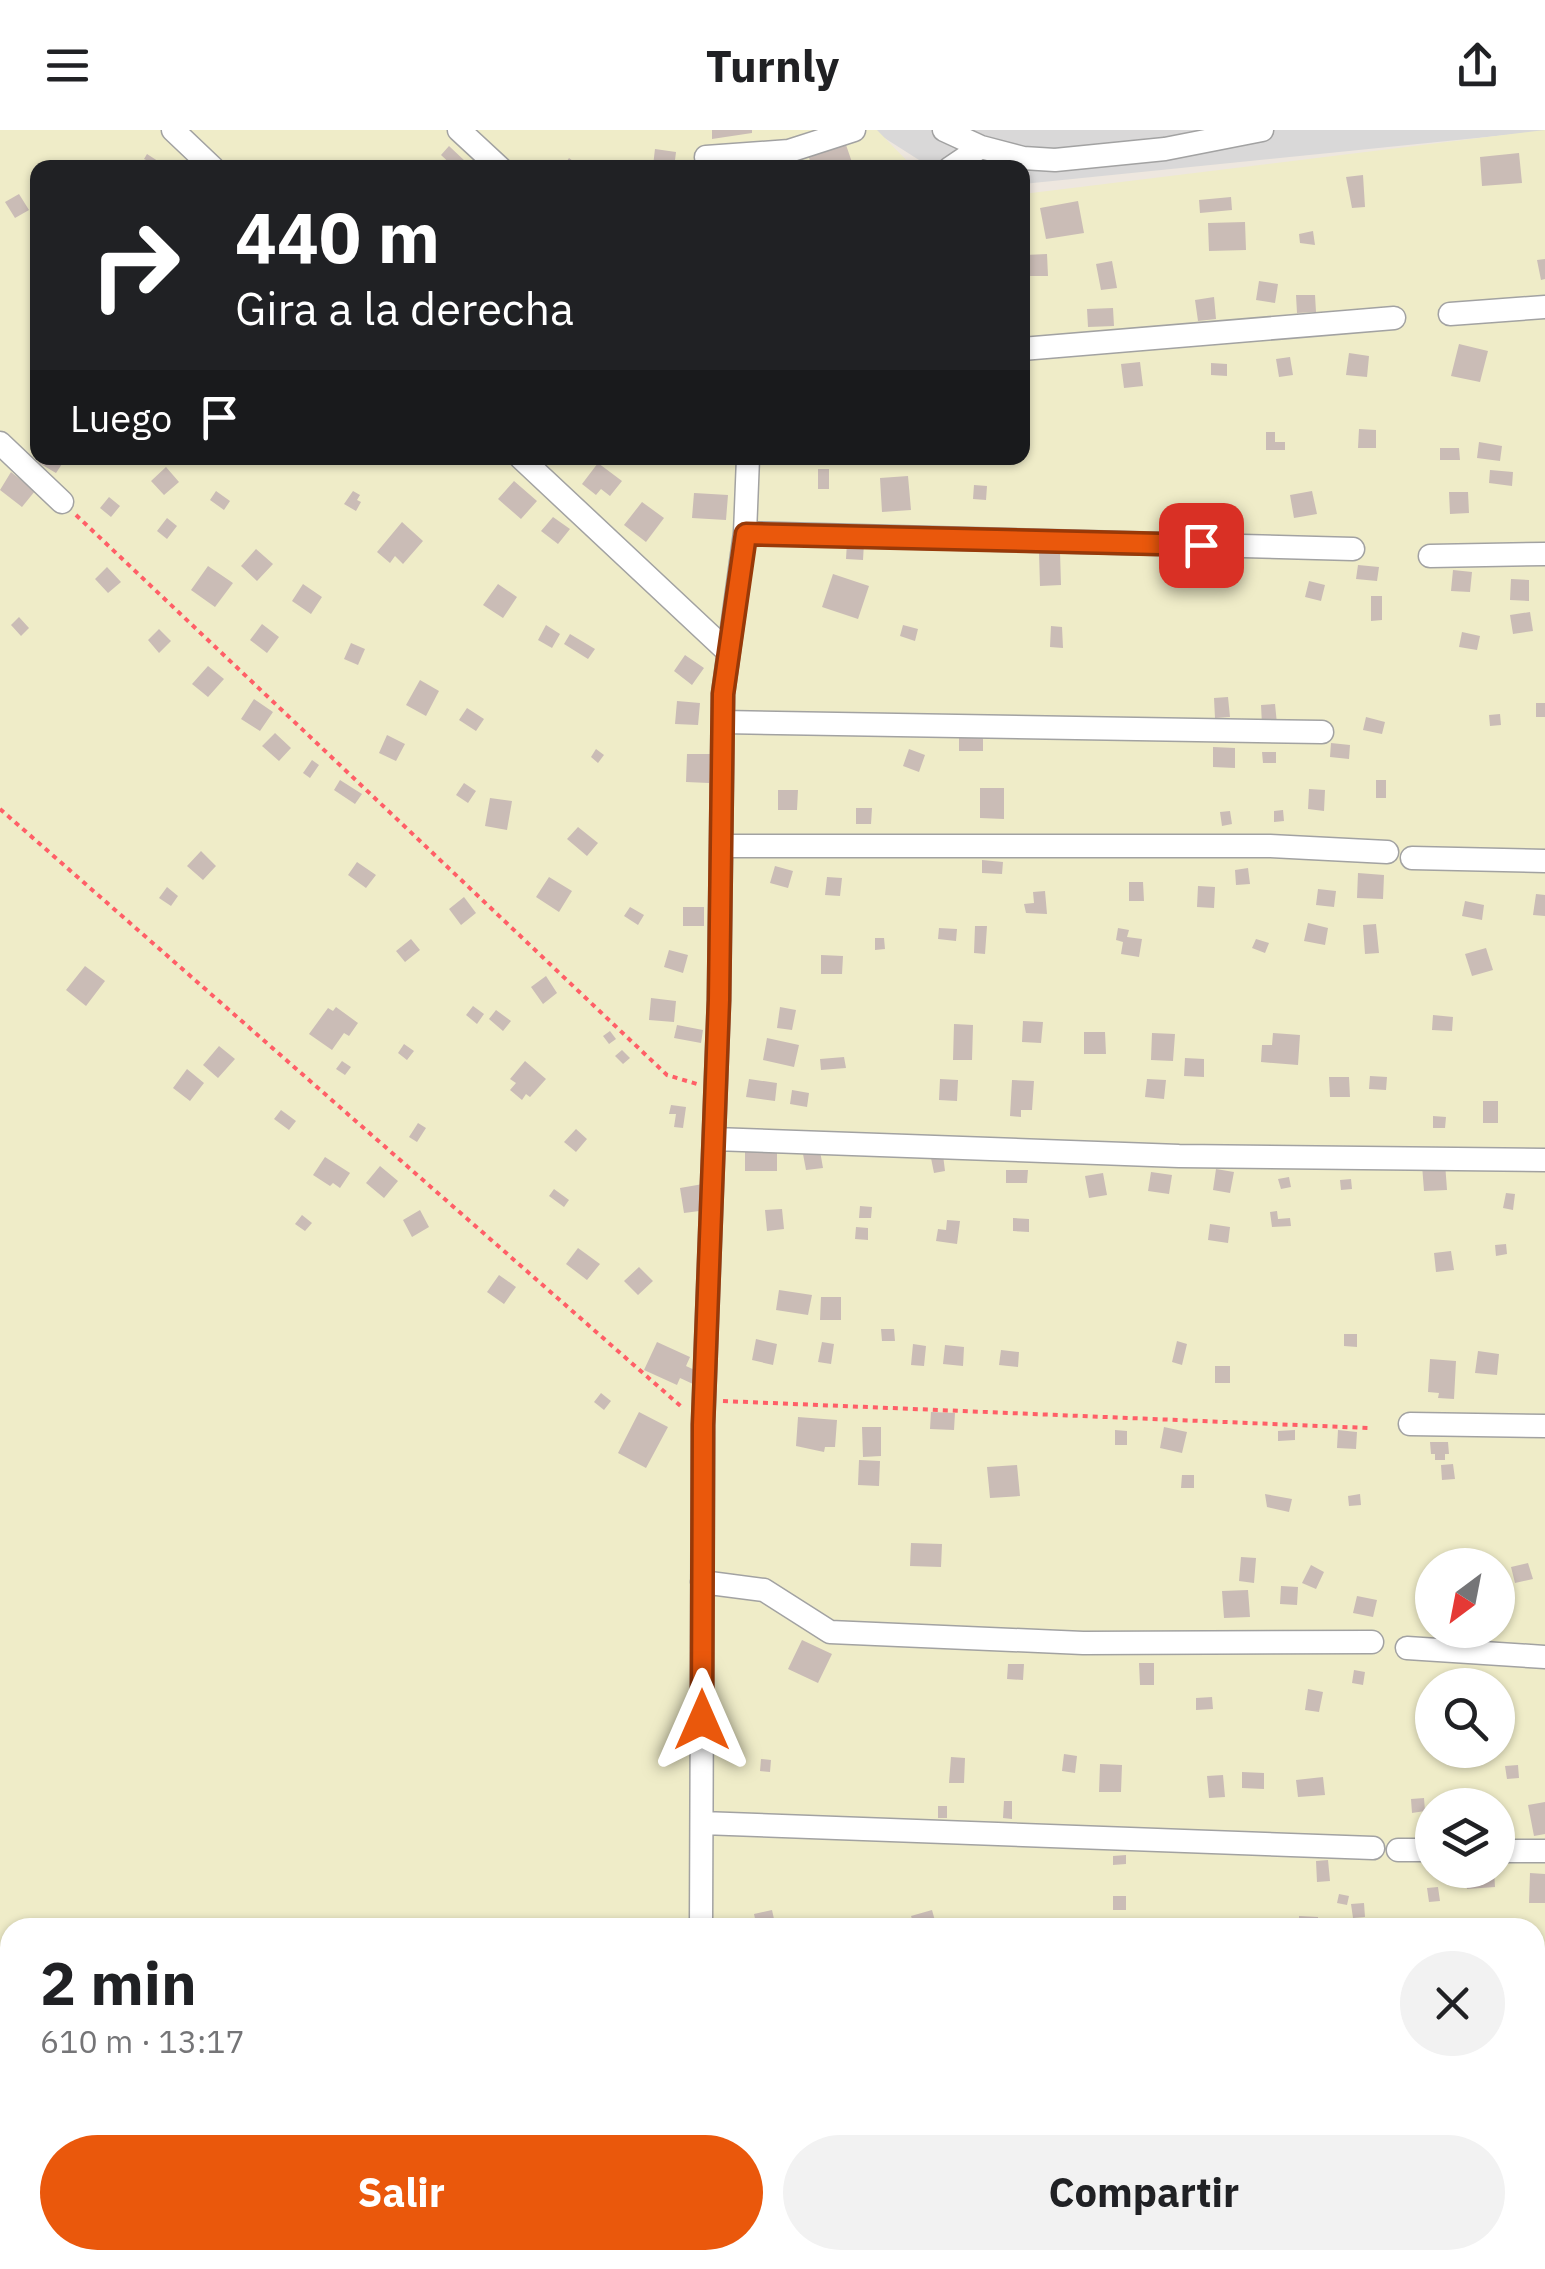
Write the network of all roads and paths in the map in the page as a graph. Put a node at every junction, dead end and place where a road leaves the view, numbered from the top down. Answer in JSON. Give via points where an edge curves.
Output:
{"nodes":[{"id":1,"x":173,"y":130,"type":"edge"},
{"id":2,"x":459,"y":130,"type":"edge"},
{"id":3,"x":854,"y":130,"type":"edge"},
{"id":4,"x":944,"y":130,"type":"edge"},
{"id":5,"x":1262,"y":130,"type":"edge"},
{"id":6,"x":981,"y":146,"type":"junction"},
{"id":7,"x":706,"y":156,"type":"dead end"},
{"id":8,"x":205,"y":160,"type":"edge"},
{"id":9,"x":491,"y":160,"type":"edge"},
{"id":10,"x":961,"y":160,"type":"edge"},
{"id":11,"x":1545,"y":307,"type":"edge"},
{"id":12,"x":1450,"y":314,"type":"dead end"},
{"id":13,"x":1394,"y":318,"type":"dead end"},
{"id":14,"x":1030,"y":348,"type":"edge"},
{"id":15,"x":0,"y":443,"type":"edge"},
{"id":16,"x":528,"y":465,"type":"edge"},
{"id":17,"x":748,"y":465,"type":"edge"},
{"id":18,"x":62,"y":502,"type":"joint"},
{"id":19,"x":746,"y":534,"type":"junction"},
{"id":20,"x":1353,"y":549,"type":"dead end"},
{"id":21,"x":1545,"y":554,"type":"edge"},
{"id":22,"x":1430,"y":556,"type":"dead end"},
{"id":23,"x":727,"y":651,"type":"junction"},
{"id":24,"x":723,"y":722,"type":"junction"},
{"id":25,"x":1322,"y":732,"type":"dead end"},
{"id":26,"x":0,"y":809,"type":"edge"},
{"id":27,"x":721,"y":846,"type":"junction"},
{"id":28,"x":1387,"y":852,"type":"dead end"},
{"id":29,"x":1412,"y":858,"type":"dead end"},
{"id":30,"x":1545,"y":861,"type":"edge"},
{"id":31,"x":716,"y":1090,"type":"junction"},
{"id":32,"x":714,"y":1139,"type":"junction"},
{"id":33,"x":1545,"y":1160,"type":"edge"},
{"id":34,"x":704,"y":1400,"type":"junction"},
{"id":35,"x":1410,"y":1424,"type":"dead end"},
{"id":36,"x":703,"y":1425,"type":"junction"},
{"id":37,"x":1545,"y":1426,"type":"edge"},
{"id":38,"x":1368,"y":1428,"type":"dead end"},
{"id":39,"x":702,"y":1582,"type":"junction"},
{"id":40,"x":1372,"y":1642,"type":"dead end"},
{"id":41,"x":1407,"y":1648,"type":"dead end"},
{"id":42,"x":1545,"y":1657,"type":"edge"},
{"id":43,"x":702,"y":1823,"type":"junction"},
{"id":44,"x":1373,"y":1848,"type":"dead end"},
{"id":45,"x":1398,"y":1850,"type":"dead end"},
{"id":46,"x":1415,"y":1850,"type":"edge"},
{"id":47,"x":1515,"y":1851,"type":"edge"},
{"id":48,"x":1545,"y":1851,"type":"edge"},
{"id":49,"x":701,"y":1918,"type":"edge"}],
"edges":[{"from":1,"to":8,"type":"street"},
{"from":2,"to":9,"type":"street"},
{"from":3,"to":7,"type":"street","via":[[789,151]]},
{"from":4,"to":6,"type":"street"},
{"from":5,"to":6,"type":"street","via":[[1055,160]]},
{"from":6,"to":10,"type":"street"},
{"from":11,"to":12,"type":"street"},
{"from":13,"to":14,"type":"street"},
{"from":15,"to":18,"type":"street"},
{"from":16,"to":23,"type":"street"},
{"from":17,"to":19,"type":"street"},
{"from":18,"to":31,"type":"path","via":[[666,1075]]},
{"from":19,"to":20,"type":"street"},
{"from":19,"to":23,"type":"street"},
{"from":21,"to":22,"type":"street"},
{"from":23,"to":24,"type":"street"},
{"from":24,"to":25,"type":"street"},
{"from":24,"to":27,"type":"street"},
{"from":26,"to":36,"type":"path"},
{"from":27,"to":28,"type":"street"},
{"from":27,"to":31,"type":"street"},
{"from":29,"to":30,"type":"street"},
{"from":31,"to":32,"type":"street"},
{"from":32,"to":33,"type":"street","via":[[1179,1156]]},
{"from":32,"to":34,"type":"street"},
{"from":34,"to":36,"type":"street"},
{"from":34,"to":38,"type":"path"},
{"from":35,"to":37,"type":"street"},
{"from":36,"to":39,"type":"street"},
{"from":39,"to":40,"type":"street","via":[[764,1590],[830,1632],[1083,1643]]},
{"from":39,"to":43,"type":"street"},
{"from":41,"to":42,"type":"street"},
{"from":43,"to":44,"type":"street"},
{"from":43,"to":49,"type":"street"},
{"from":45,"to":46,"type":"street"},
{"from":47,"to":48,"type":"street"}]}
